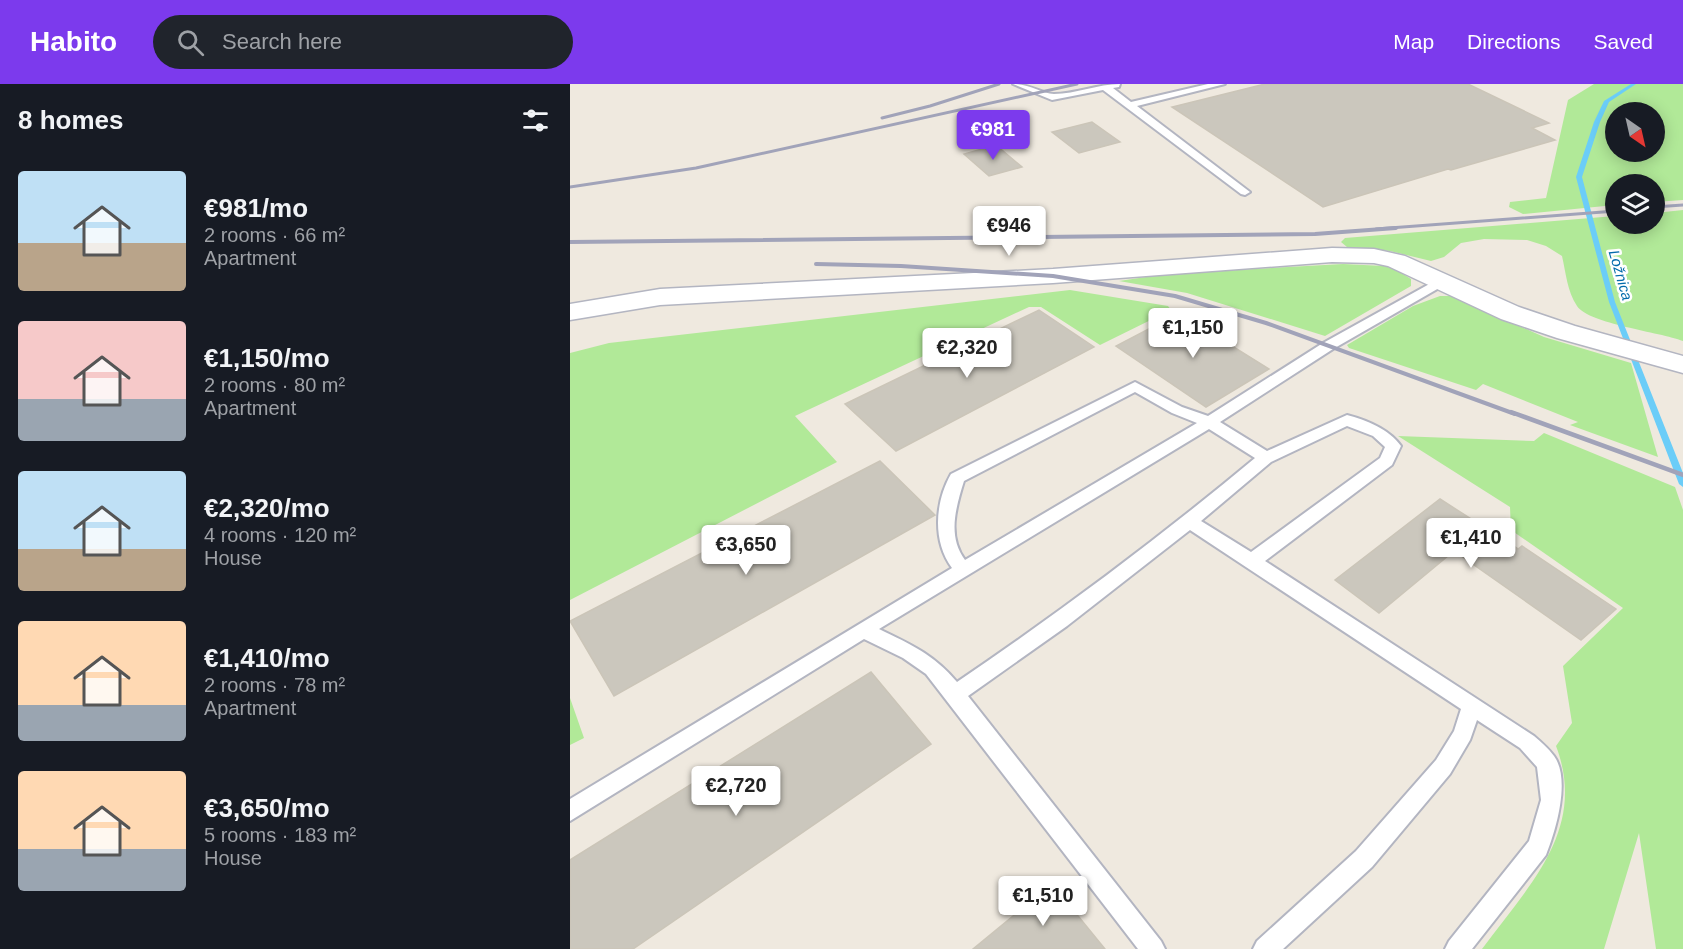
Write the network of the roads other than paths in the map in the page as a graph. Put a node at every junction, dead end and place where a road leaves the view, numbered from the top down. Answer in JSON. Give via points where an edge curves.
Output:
{"nodes":[{"id":1,"x":1018,"y":84,"type":"edge"},
{"id":2,"x":1119,"y":84,"type":"edge"},
{"id":3,"x":1220,"y":84,"type":"edge"},
{"id":4,"x":1105,"y":87,"type":"junction"},
{"id":5,"x":1123,"y":100,"type":"junction"},
{"id":6,"x":1245,"y":192,"type":"dead end"},
{"id":7,"x":1442,"y":281,"type":"junction"},
{"id":8,"x":570,"y":312,"type":"edge"},
{"id":9,"x":1683,"y":365,"type":"edge"},
{"id":10,"x":1209,"y":422,"type":"junction"},
{"id":11,"x":1266,"y":458,"type":"junction"},
{"id":12,"x":1189,"y":522,"type":"junction"},
{"id":13,"x":1252,"y":561,"type":"junction"},
{"id":14,"x":963,"y":570,"type":"junction"},
{"id":15,"x":863,"y":630,"type":"junction"},
{"id":16,"x":955,"y":694,"type":"junction"},
{"id":17,"x":1472,"y":705,"type":"junction"},
{"id":18,"x":570,"y":811,"type":"edge"},
{"id":19,"x":1153,"y":949,"type":"edge"},
{"id":20,"x":1265,"y":949,"type":"edge"},
{"id":21,"x":1457,"y":949,"type":"edge"}],
"edges":[{"from":1,"to":4,"type":"lane","via":[[1052,97]]},
{"from":2,"to":4,"type":"lane"},
{"from":3,"to":5,"type":"lane"},
{"from":4,"to":5,"type":"lane"},
{"from":5,"to":6,"type":"lane"},
{"from":7,"to":8,"type":"street","via":[[1396,261],[1332,255],[1053,276],[660,297]]},
{"from":7,"to":9,"type":"street","via":[[1510,313]]},
{"from":7,"to":10,"type":"lane","via":[[1328,346]]},
{"from":10,"to":11,"type":"lane"},
{"from":10,"to":14,"type":"lane"},
{"from":10,"to":14,"type":"lane","via":[[1177,410],[1135,386],[957,478],[947,509],[946,542],[951,557]]},
{"from":11,"to":12,"type":"lane"},
{"from":11,"to":13,"type":"lane","via":[[1347,420],[1378,433],[1394,446],[1387,461]]},
{"from":12,"to":13,"type":"lane"},
{"from":12,"to":16,"type":"lane","via":[[1061,621]]},
{"from":13,"to":17,"type":"lane"},
{"from":14,"to":15,"type":"lane"},
{"from":15,"to":16,"type":"lane","via":[[933,668]]},
{"from":15,"to":18,"type":"lane"},
{"from":16,"to":19,"type":"lane"},
{"from":17,"to":20,"type":"lane","via":[[1463,734],[1443,767],[1364,859]]},
{"from":17,"to":21,"type":"lane","via":[[1527,742],[1547,763],[1552,800],[1538,847]]}]}
